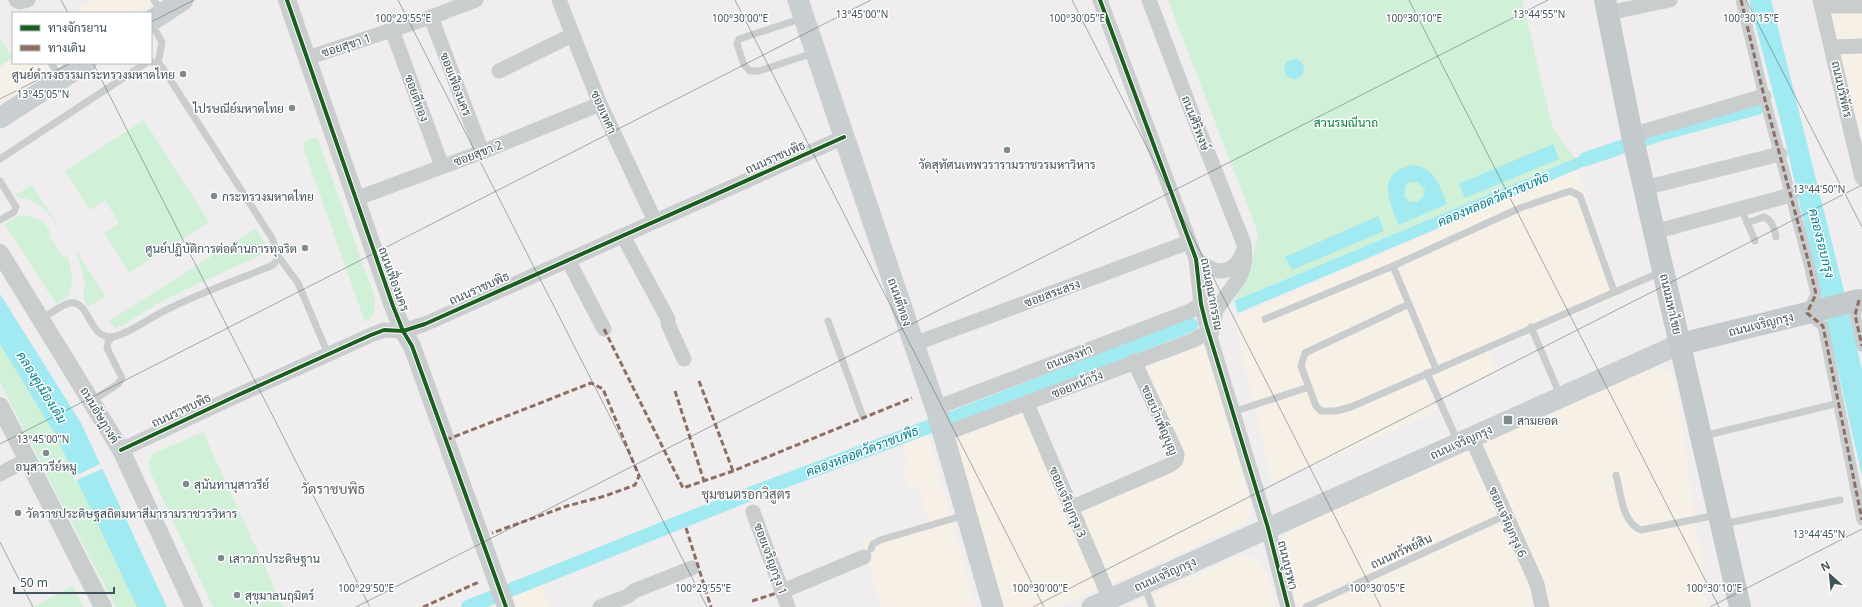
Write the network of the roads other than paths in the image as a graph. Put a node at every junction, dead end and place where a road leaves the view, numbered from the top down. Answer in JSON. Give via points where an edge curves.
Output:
{"nodes":[{"id":1,"x":183,"y":0,"type":"edge"},
{"id":2,"x":286,"y":0,"type":"edge"},
{"id":3,"x":476,"y":0,"type":"edge"},
{"id":4,"x":558,"y":0,"type":"edge"},
{"id":5,"x":1100,"y":0,"type":"edge"},
{"id":6,"x":1150,"y":0,"type":"edge"},
{"id":7,"x":1670,"y":0,"type":"edge"},
{"id":8,"x":1741,"y":0,"type":"edge"},
{"id":9,"x":1821,"y":3,"type":"edge"},
{"id":10,"x":1607,"y":6,"type":"edge"},
{"id":11,"x":1862,"y":6,"type":"edge"},
{"id":12,"x":801,"y":9,"type":"edge"},
{"id":13,"x":155,"y":14,"type":"edge"},
{"id":14,"x":431,"y":17,"type":"junction"},
{"id":15,"x":392,"y":30,"type":"junction"},
{"id":16,"x":572,"y":35,"type":"junction"},
{"id":17,"x":1862,"y":46,"type":"edge"},
{"id":18,"x":1832,"y":47,"type":"junction"},
{"id":19,"x":815,"y":52,"type":"junction"},
{"id":20,"x":307,"y":58,"type":"junction"},
{"id":21,"x":154,"y":63,"type":"edge"},
{"id":22,"x":82,"y":64,"type":"edge"},
{"id":23,"x":144,"y":64,"type":"edge"},
{"id":24,"x":56,"y":71,"type":"edge"},
{"id":25,"x":499,"y":71,"type":"dead end"},
{"id":26,"x":1764,"y":96,"type":"junction"},
{"id":27,"x":600,"y":104,"type":"junction"},
{"id":28,"x":0,"y":118,"type":"edge"},
{"id":29,"x":844,"y":137,"type":"junction"},
{"id":30,"x":1633,"y":143,"type":"junction"},
{"id":31,"x":482,"y":152,"type":"junction"},
{"id":32,"x":1780,"y":154,"type":"junction"},
{"id":33,"x":0,"y":159,"type":"edge"},
{"id":34,"x":442,"y":166,"type":"junction"},
{"id":35,"x":1862,"y":178,"type":"edge"},
{"id":36,"x":0,"y":180,"type":"edge"},
{"id":37,"x":1644,"y":188,"type":"junction"},
{"id":38,"x":1791,"y":194,"type":"junction"},
{"id":39,"x":355,"y":199,"type":"junction"},
{"id":40,"x":1741,"y":208,"type":"junction"},
{"id":41,"x":0,"y":220,"type":"edge"},
{"id":42,"x":655,"y":221,"type":"junction"},
{"id":43,"x":1747,"y":223,"type":"junction"},
{"id":44,"x":1654,"y":232,"type":"junction"},
{"id":45,"x":623,"y":236,"type":"junction"},
{"id":46,"x":1776,"y":237,"type":"dead end"},
{"id":47,"x":1755,"y":241,"type":"dead end"},
{"id":48,"x":1189,"y":242,"type":"junction"},
{"id":49,"x":1244,"y":244,"type":"junction"},
{"id":50,"x":0,"y":253,"type":"edge"},
{"id":51,"x":278,"y":256,"type":"junction"},
{"id":52,"x":1196,"y":259,"type":"junction"},
{"id":53,"x":568,"y":260,"type":"junction"},
{"id":54,"x":1393,"y":266,"type":"junction"},
{"id":55,"x":1663,"y":271,"type":"junction"},
{"id":56,"x":1614,"y":291,"type":"junction"},
{"id":57,"x":1861,"y":300,"type":"edge"},
{"id":58,"x":1201,"y":304,"type":"junction"},
{"id":59,"x":1409,"y":304,"type":"junction"},
{"id":60,"x":1807,"y":313,"type":"junction"},
{"id":61,"x":41,"y":319,"type":"junction"},
{"id":62,"x":1265,"y":319,"type":"dead end"},
{"id":63,"x":828,"y":321,"type":"dead end"},
{"id":64,"x":1531,"y":327,"type":"junction"},
{"id":65,"x":604,"y":329,"type":"dead end"},
{"id":66,"x":403,"y":330,"type":"junction"},
{"id":67,"x":1209,"y":334,"type":"junction"},
{"id":68,"x":112,"y":337,"type":"junction"},
{"id":69,"x":914,"y":344,"type":"junction"},
{"id":70,"x":1680,"y":344,"type":"junction"},
{"id":71,"x":1862,"y":346,"type":"edge"},
{"id":72,"x":328,"y":354,"type":"junction"},
{"id":73,"x":684,"y":358,"type":"dead end"},
{"id":74,"x":1134,"y":361,"type":"junction"},
{"id":75,"x":1436,"y":369,"type":"junction"},
{"id":76,"x":1427,"y":373,"type":"junction"},
{"id":77,"x":1309,"y":387,"type":"junction"},
{"id":78,"x":1561,"y":398,"type":"junction"},
{"id":79,"x":92,"y":401,"type":"junction"},
{"id":80,"x":1839,"y":403,"type":"junction"},
{"id":81,"x":1027,"y":404,"type":"junction"},
{"id":82,"x":0,"y":406,"type":"edge"},
{"id":83,"x":1233,"y":412,"type":"junction"},
{"id":84,"x":863,"y":418,"type":"dead end"},
{"id":85,"x":940,"y":421,"type":"junction"},
{"id":86,"x":1701,"y":437,"type":"junction"},
{"id":87,"x":1465,"y":440,"type":"junction"},
{"id":88,"x":121,"y":450,"type":"junction"},
{"id":89,"x":28,"y":458,"type":"junction"},
{"id":90,"x":0,"y":474,"type":"edge"},
{"id":91,"x":1616,"y":475,"type":"dead end"},
{"id":92,"x":1840,"y":500,"type":"dead end"},
{"id":93,"x":1071,"y":508,"type":"junction"},
{"id":94,"x":753,"y":512,"type":"dead end"},
{"id":95,"x":965,"y":515,"type":"junction"},
{"id":96,"x":1506,"y":515,"type":"junction"},
{"id":97,"x":1720,"y":519,"type":"junction"},
{"id":98,"x":1862,"y":520,"type":"edge"},
{"id":99,"x":1268,"y":528,"type":"junction"},
{"id":100,"x":867,"y":553,"type":"joint"},
{"id":101,"x":692,"y":568,"type":"dead end"},
{"id":102,"x":1144,"y":584,"type":"junction"},
{"id":103,"x":783,"y":591,"type":"junction"},
{"id":104,"x":503,"y":599,"type":"edge"},
{"id":105,"x":1101,"y":603,"type":"edge"},
{"id":106,"x":103,"y":607,"type":"edge"},
{"id":107,"x":194,"y":607,"type":"edge"},
{"id":108,"x":600,"y":607,"type":"edge"},
{"id":109,"x":788,"y":607,"type":"edge"},
{"id":110,"x":993,"y":607,"type":"edge"},
{"id":111,"x":1152,"y":607,"type":"edge"},
{"id":112,"x":1288,"y":607,"type":"edge"},
{"id":113,"x":1306,"y":607,"type":"edge"},
{"id":114,"x":1542,"y":607,"type":"edge"},
{"id":115,"x":1740,"y":607,"type":"edge"}],
"edges":[{"from":1,"to":13,"type":"main road"},
{"from":2,"to":20,"type":"street","name":"ถนนเฟื่องนคร"},
{"from":3,"to":14,"type":"street","name":"ซอยสุขา 1"},
{"from":4,"to":16,"type":"street","name":"ซอยเทศา"},
{"from":5,"to":48,"type":"street","name":"ถนนอุณากรรณ"},
{"from":6,"to":49,"type":"street","name":"ถนนศิริพงษ์"},
{"from":7,"to":10,"type":"street"},
{"from":8,"to":26,"type":"street"},
{"from":9,"to":11,"type":"street"},
{"from":9,"to":18,"type":"street","name":"ถนนบริพัตร"},
{"from":10,"to":30,"type":"main road","name":"ถนนมหาไชย"},
{"from":12,"to":19,"type":"main road","name":"ถนนตีทอง"},
{"from":12,"to":19,"type":"lane","via":[[739,39],[737,44],[744,65],[750,71],[758,71]]},
{"from":13,"to":21,"type":"lane","via":[[162,42]]},
{"from":14,"to":15,"type":"street","name":"ซอยสุขา 1"},
{"from":14,"to":31,"type":"street","name":"ซอยเฟืองนคร"},
{"from":15,"to":20,"type":"street","name":"ซอยสุขา 1"},
{"from":15,"to":34,"type":"street","name":"ซอยตีทอง"},
{"from":16,"to":25,"type":"street"},
{"from":16,"to":27,"type":"street","name":"ซอยเทศา"},
{"from":17,"to":18,"type":"street"},
{"from":18,"to":35,"type":"street","name":"ถนนบริพัตร"},
{"from":19,"to":29,"type":"main road","name":"ถนนตีทอง"},
{"from":20,"to":39,"type":"street","name":"ถนนเฟื่องนคร"},
{"from":21,"to":51,"type":"lane","via":[[162,67],[247,199],[272,238]]},
{"from":22,"to":24,"type":"main road"},
{"from":23,"to":33,"type":"lane"},
{"from":24,"to":28,"type":"main road"},
{"from":26,"to":30,"type":"street"},
{"from":26,"to":32,"type":"street"},
{"from":27,"to":31,"type":"street","name":"ซอยสุขา 2"},
{"from":27,"to":42,"type":"street","name":"ซอยเทศา"},
{"from":29,"to":42,"type":"street","name":"ถนนราชบพิธ"},
{"from":29,"to":69,"type":"main road","name":"ถนนตีทอง"},
{"from":30,"to":37,"type":"main road","name":"ถนนมหาไชย"},
{"from":31,"to":34,"type":"street","name":"ซอยสุขา 2"},
{"from":32,"to":37,"type":"street"},
{"from":32,"to":38,"type":"street"},
{"from":34,"to":39,"type":"street","name":"ซอยสุขา 2"},
{"from":36,"to":41,"type":"lane","via":[[16,207],[14,212]]},
{"from":37,"to":44,"type":"main road","name":"ถนนมหาไชย"},
{"from":38,"to":40,"type":"street"},
{"from":38,"to":60,"type":"street","via":[[1816,294]]},
{"from":39,"to":66,"type":"street","name":"ถนนเฟื่องนคร"},
{"from":40,"to":43,"type":"lane"},
{"from":40,"to":44,"type":"street"},
{"from":42,"to":45,"type":"street","name":"ถนนราชบพิธ"},
{"from":43,"to":46,"type":"lane","via":[[1764,216],[1772,223]]},
{"from":43,"to":47,"type":"lane"},
{"from":44,"to":55,"type":"main road","name":"ถนนมหาไชย"},
{"from":45,"to":53,"type":"street","name":"ถนนราชบพิธ"},
{"from":45,"to":73,"type":"street","via":[[668,319]]},
{"from":48,"to":52,"type":"street","name":"ถนนอุณากรรณ"},
{"from":48,"to":69,"type":"street","name":"ซอยสระสรง"},
{"from":49,"to":52,"type":"street","via":[[1241,259],[1236,265],[1222,271],[1213,270]]},
{"from":49,"to":67,"type":"street","name":"ถนนศิริพงษ์","via":[[1245,259],[1239,278],[1216,310]]},
{"from":50,"to":61,"type":"street","name":"ถนนอัษฎางค์"},
{"from":51,"to":68,"type":"lane","via":[[273,265],[167,309]]},
{"from":51,"to":72,"type":"lane","via":[[298,283]]},
{"from":52,"to":58,"type":"street","name":"ถนนอุณากรรณ"},
{"from":53,"to":65,"type":"street"},
{"from":53,"to":66,"type":"street","name":"ถนนราชบพิธ","via":[[425,324]]},
{"from":54,"to":56,"type":"lane","via":[[1520,208],[1570,191],[1580,196]]},
{"from":54,"to":59,"type":"lane"},
{"from":54,"to":62,"type":"lane"},
{"from":55,"to":56,"type":"lane"},
{"from":55,"to":70,"type":"main road","name":"ถนนมหาไชย"},
{"from":56,"to":64,"type":"lane"},
{"from":57,"to":60,"type":"main road","name":"ถนนเจริญกรุง","bridge":true},
{"from":57,"to":71,"type":"street","via":[[1855,315]]},
{"from":58,"to":67,"type":"street","name":"ถนนอุณากรรณ"},
{"from":58,"to":85,"type":"street","name":"ถนนลงท่า"},
{"from":59,"to":75,"type":"lane"},
{"from":59,"to":77,"type":"lane","via":[[1305,353],[1301,366]]},
{"from":60,"to":70,"type":"main road","name":"ถนนเจริญกรุง"},
{"from":60,"to":80,"type":"street","via":[[1823,326]]},
{"from":61,"to":68,"type":"lane","via":[[70,303],[77,303],[100,334]]},
{"from":61,"to":79,"type":"street","name":"ถนนอัษฎางค์"},
{"from":63,"to":84,"type":"lane"},
{"from":64,"to":75,"type":"lane"},
{"from":64,"to":78,"type":"lane"},
{"from":66,"to":72,"type":"street","name":"ถนนราชบพิธ","via":[[384,330]]},
{"from":66,"to":104,"type":"street","name":"ถนนเฟื่องนคร","via":[[413,350]]},
{"from":67,"to":74,"type":"street","name":"ซอยหน้าวัง"},
{"from":67,"to":83,"type":"street","name":"ถนนอุณากรรณ"},
{"from":68,"to":79,"type":"lane","via":[[107,348],[122,378],[118,384]]},
{"from":69,"to":85,"type":"main road","name":"ถนนตีทอง"},
{"from":70,"to":78,"type":"main road","name":"ถนนเจริญกรุง"},
{"from":70,"to":86,"type":"main road","name":"ถนนมหาไชย"},
{"from":72,"to":88,"type":"street","name":"ถนนราชบพิธ"},
{"from":74,"to":81,"type":"street","name":"ซอยหน้าวัง"},
{"from":74,"to":93,"type":"street","name":"ซอยบำเพ็ญบุญ","via":[[1177,458],[1170,465]]},
{"from":75,"to":76,"type":"lane"},
{"from":76,"to":77,"type":"lane","via":[[1351,407],[1332,412],[1321,411],[1316,406]]},
{"from":76,"to":87,"type":"lane"},
{"from":77,"to":83,"type":"lane"},
{"from":78,"to":87,"type":"main road","name":"ถนนเจริญกรุง"},
{"from":79,"to":88,"type":"street","name":"ถนนอัษฎางค์"},
{"from":80,"to":86,"type":"lane"},
{"from":80,"to":98,"type":"street"},
{"from":81,"to":85,"type":"street","name":"ซอยหน้าวัง"},
{"from":81,"to":93,"type":"street","name":"ซอยเจริญกรุง 3"},
{"from":82,"to":89,"type":"street"},
{"from":83,"to":99,"type":"street","name":"ถนนอุณากรรณ"},
{"from":85,"to":95,"type":"main road","name":"ถนนตีทอง"},
{"from":86,"to":97,"type":"main road","name":"ถนนมหาไชย"},
{"from":87,"to":96,"type":"street","name":"ซอยเจริญกรุง 6"},
{"from":87,"to":99,"type":"main road","name":"ถนนเจริญกรุง"},
{"from":88,"to":107,"type":"street","name":"ถนนอัษฎางค์"},
{"from":89,"to":90,"type":"street"},
{"from":89,"to":106,"type":"street"},
{"from":91,"to":97,"type":"lane","via":[[1627,519],[1634,528],[1641,530]]},
{"from":92,"to":97,"type":"lane"},
{"from":93,"to":105,"type":"street","name":"ซอยเจริญกรุง 3"},
{"from":94,"to":103,"type":"street","name":"ซอยเจริญกรุง 1"},
{"from":95,"to":100,"type":"lane","via":[[880,540],[873,544]]},
{"from":95,"to":110,"type":"main road","name":"ถนนตีทอง"},
{"from":96,"to":113,"type":"lane","name":"ถนนทรัพย์สิน"},
{"from":96,"to":114,"type":"street","name":"ซอยเจริญกรุง 6","via":[[1537,584]]},
{"from":97,"to":115,"type":"main road","name":"ถนนมหาไชย"},
{"from":99,"to":102,"type":"main road","name":"ถนนเจริญกรุง"},
{"from":99,"to":112,"type":"street","name":"ถนนบูรพา"},
{"from":100,"to":103,"type":"street"},
{"from":101,"to":108,"type":"street"},
{"from":102,"to":105,"type":"main road","name":"ถนนเจริญกรุง"},
{"from":102,"to":111,"type":"lane"},
{"from":103,"to":109,"type":"street","name":"ซอยเจริญกรุง 1"}]}
